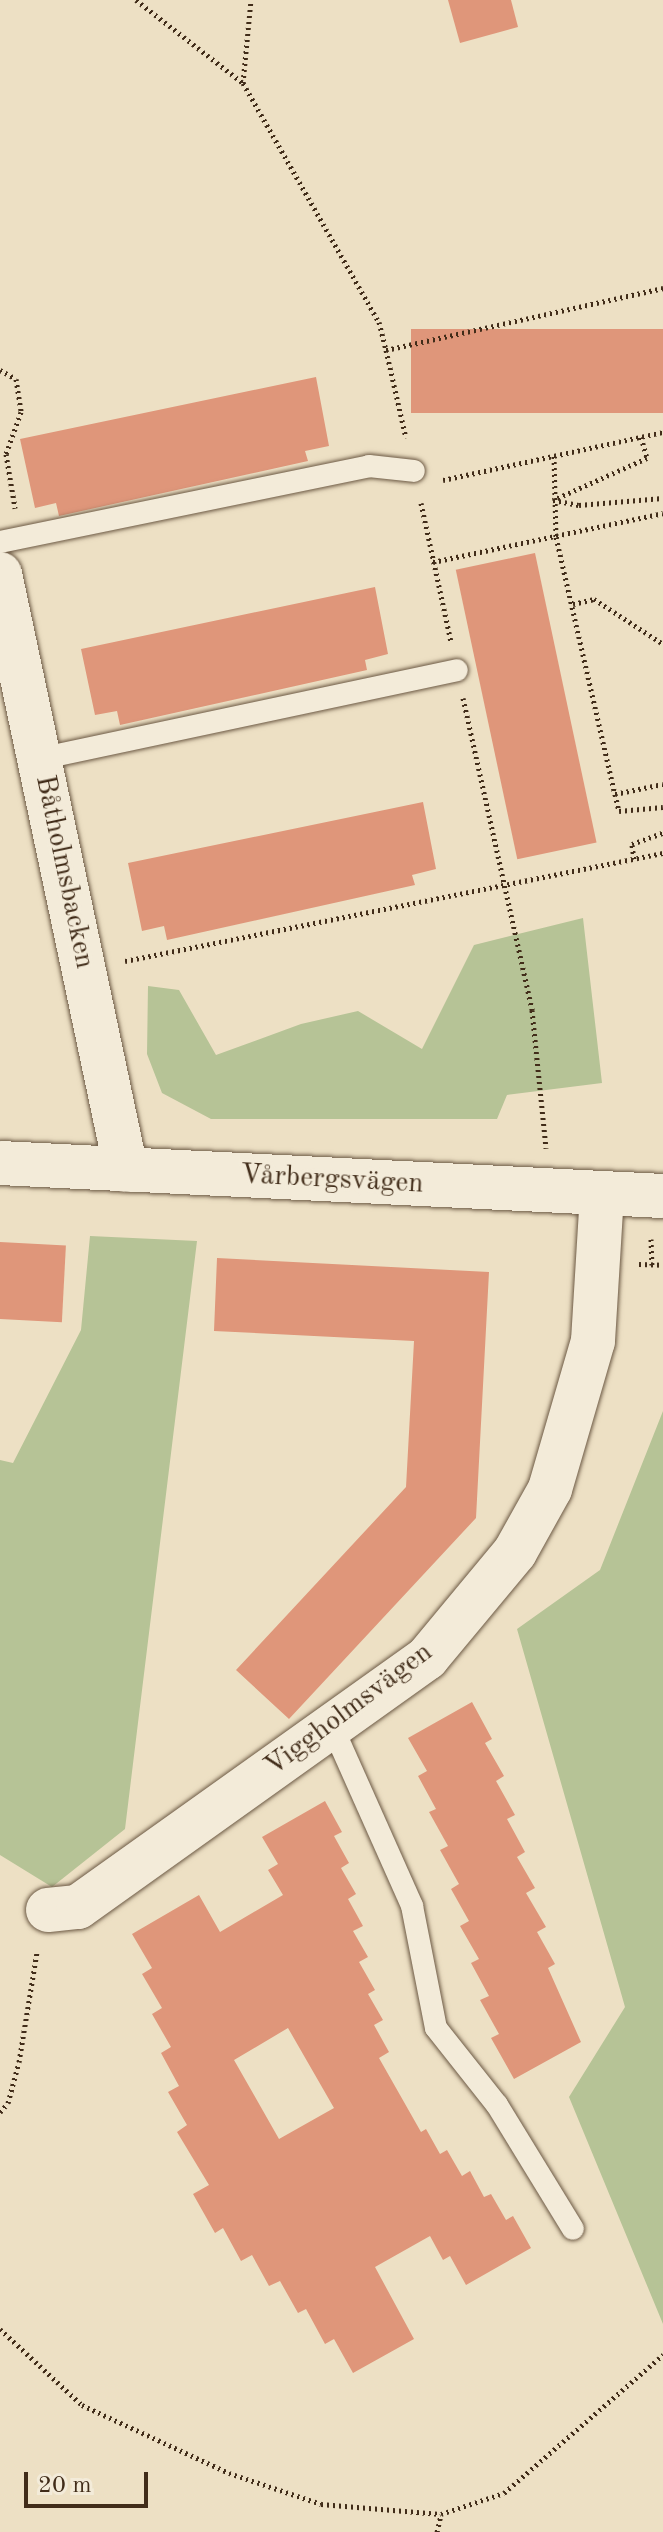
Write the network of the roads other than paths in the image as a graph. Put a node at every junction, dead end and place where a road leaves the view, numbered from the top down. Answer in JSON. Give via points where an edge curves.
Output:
{"nodes":[{"id":1,"x":414,"y":471,"type":"road end"},
{"id":2,"x":0,"y":542,"type":"edge"},
{"id":3,"x":0,"y":574,"type":"edge"},
{"id":4,"x":457,"y":670,"type":"road end"},
{"id":5,"x":39,"y":759,"type":"junction"},
{"id":6,"x":0,"y":1163,"type":"edge"},
{"id":7,"x":126,"y":1170,"type":"junction"},
{"id":8,"x":602,"y":1193,"type":"junction"},
{"id":9,"x":663,"y":1196,"type":"edge"},
{"id":10,"x":332,"y":1726,"type":"junction"},
{"id":11,"x":48,"y":1910,"type":"road end"},
{"id":12,"x":573,"y":2229,"type":"dead end"}],
"edges":[{"from":1,"to":2,"type":"lane","via":[[369,466]]},
{"from":3,"to":5,"type":"street","name":"Båtholmsbacken"},
{"from":4,"to":5,"type":"lane"},
{"from":5,"to":7,"type":"street","name":"Båtholmsbacken"},
{"from":6,"to":7,"type":"street","name":"Vårbergsvägen"},
{"from":7,"to":8,"type":"street","name":"Vårbergsvägen"},
{"from":8,"to":9,"type":"street","name":"Vårbergsvägen"},
{"from":8,"to":10,"type":"street","name":"Viggholmsvägen","via":[[593,1341],[550,1489],[515,1552],[427,1658]]},
{"from":10,"to":11,"type":"street","name":"Viggholmsvägen","via":[[78,1907]]},
{"from":10,"to":12,"type":"lane","via":[[412,1906],[436,2028],[497,2105]]}]}
